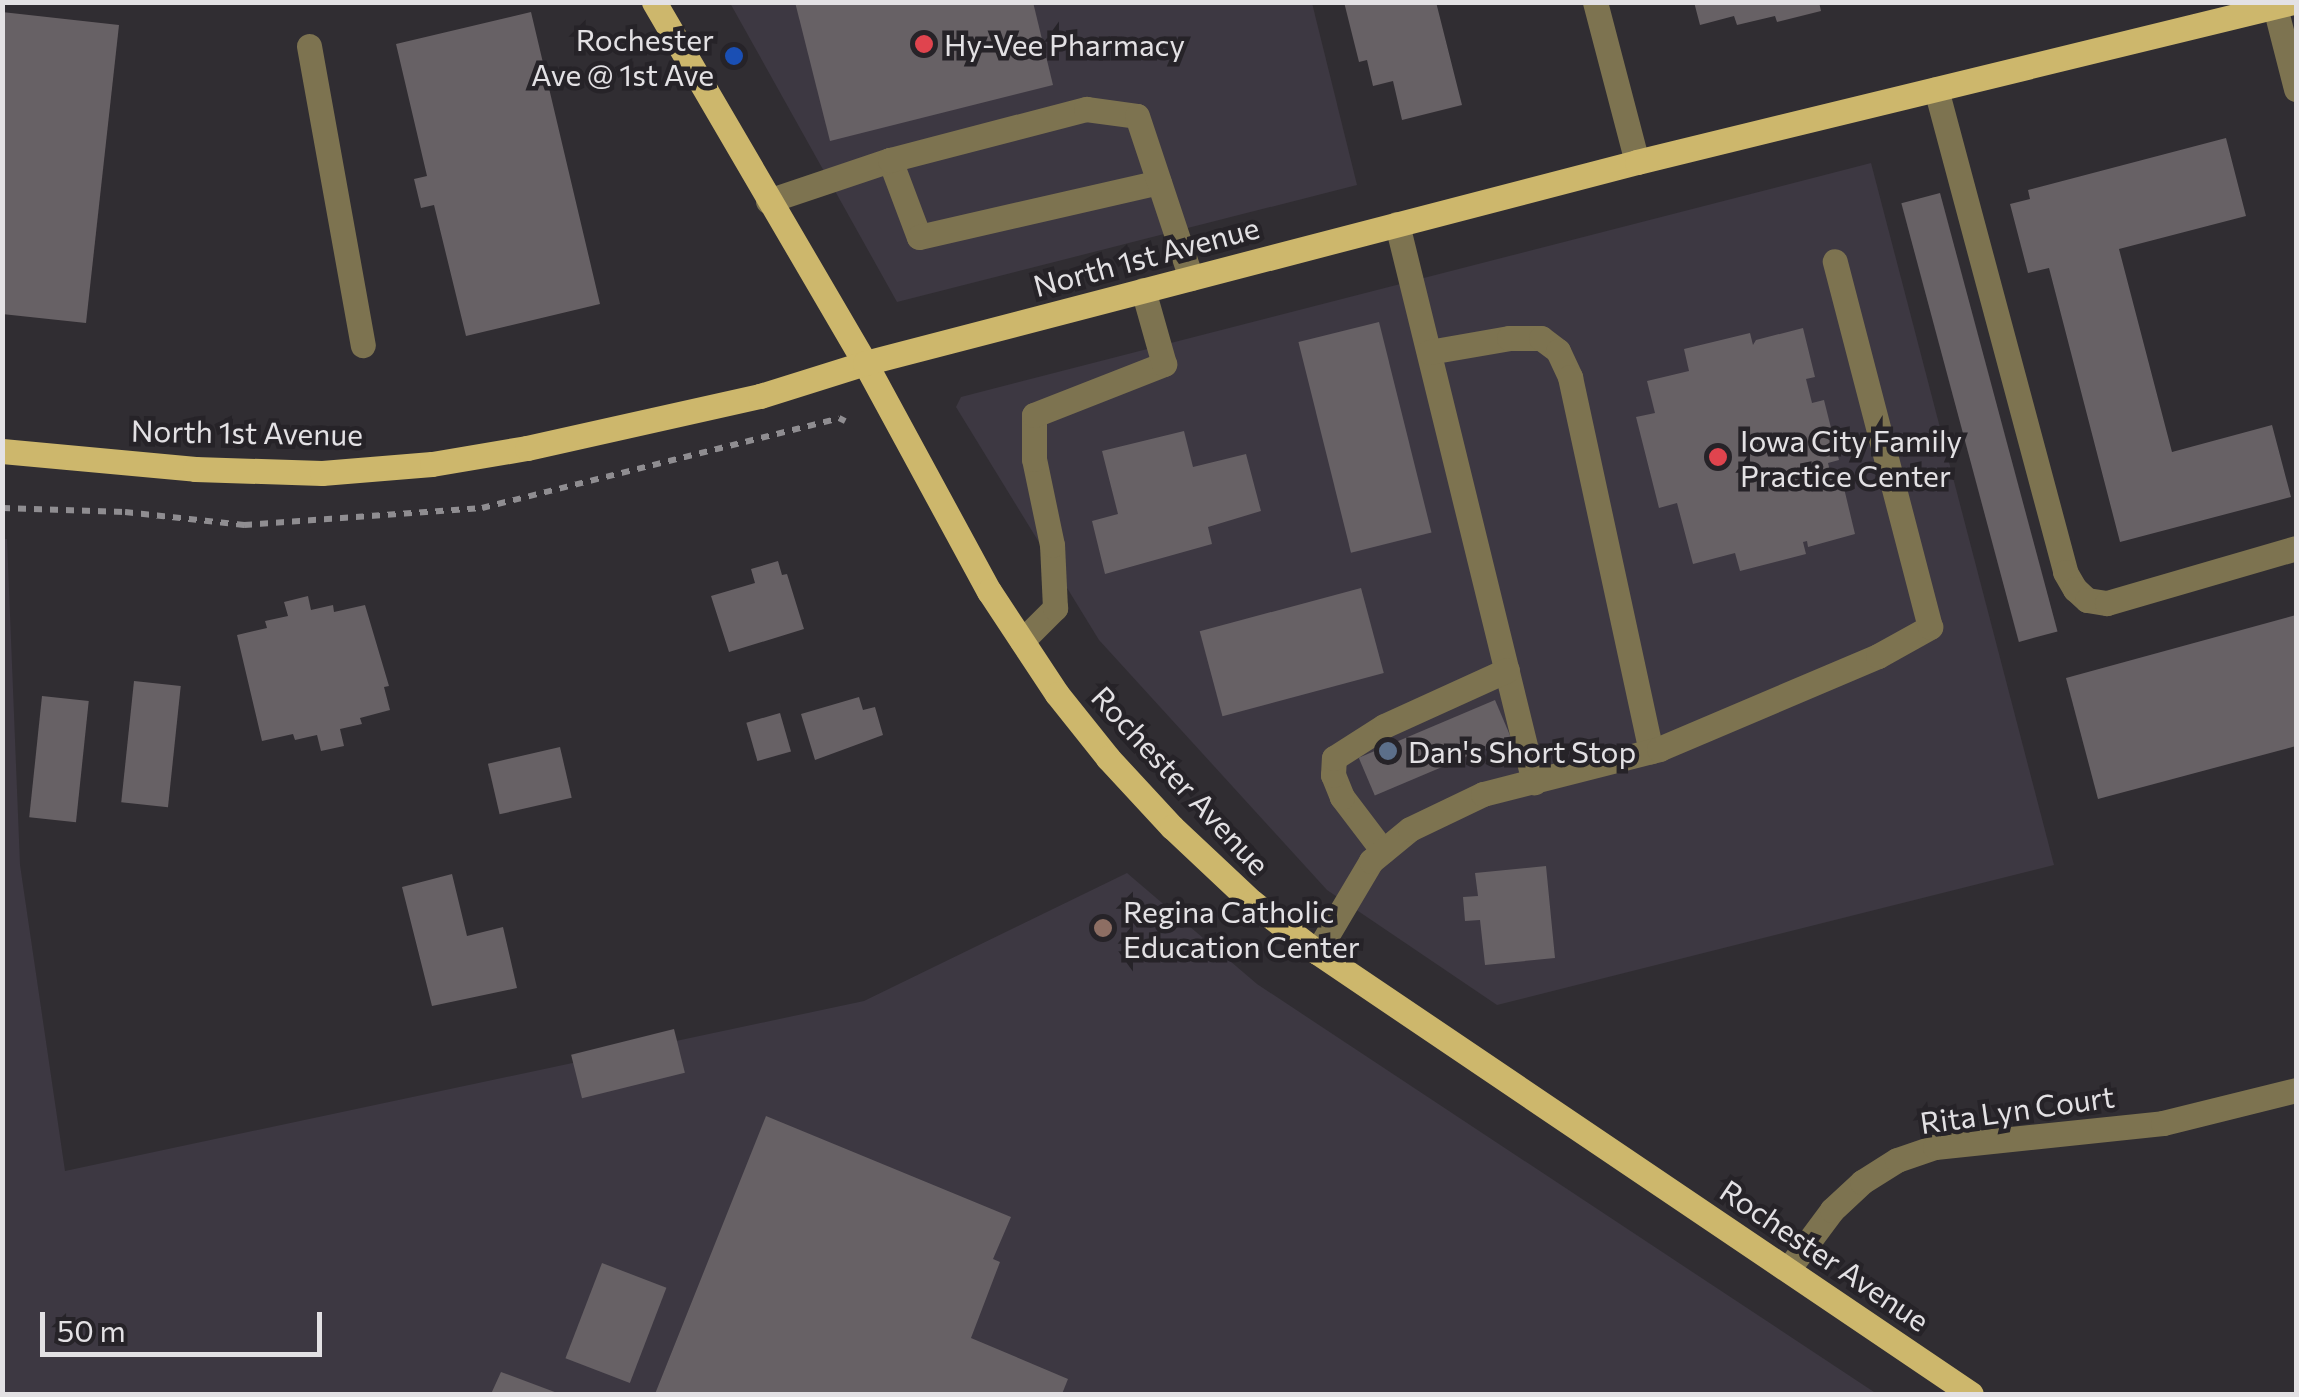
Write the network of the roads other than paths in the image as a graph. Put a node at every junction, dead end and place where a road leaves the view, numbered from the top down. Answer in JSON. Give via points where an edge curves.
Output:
{"nodes":[{"id":1,"x":654,"y":2,"type":"edge"},
{"id":2,"x":1595,"y":2,"type":"edge"},
{"id":3,"x":2284,"y":5,"type":"edge"},
{"id":4,"x":309,"y":46,"type":"dead end"},
{"id":5,"x":1936,"y":89,"type":"junction"},
{"id":6,"x":2296,"y":89,"type":"edge"},
{"id":7,"x":890,"y":160,"type":"junction"},
{"id":8,"x":1636,"y":162,"type":"junction"},
{"id":9,"x":1159,"y":182,"type":"junction"},
{"id":10,"x":768,"y":200,"type":"junction"},
{"id":11,"x":1396,"y":224,"type":"junction"},
{"id":12,"x":1835,"y":261,"type":"dead end"},
{"id":13,"x":1192,"y":278,"type":"junction"},
{"id":14,"x":1143,"y":290,"type":"junction"},
{"id":15,"x":363,"y":345,"type":"dead end"},
{"id":16,"x":1428,"y":352,"type":"junction"},
{"id":17,"x":865,"y":362,"type":"junction"},
{"id":18,"x":2,"y":451,"type":"edge"},
{"id":19,"x":2296,"y":548,"type":"edge"},
{"id":20,"x":1022,"y":642,"type":"junction"},
{"id":21,"x":1507,"y":670,"type":"junction"},
{"id":22,"x":1651,"y":752,"type":"junction"},
{"id":23,"x":1534,"y":782,"type":"junction"},
{"id":24,"x":1383,"y":852,"type":"junction"},
{"id":25,"x":1317,"y":952,"type":"junction"},
{"id":26,"x":2296,"y":1090,"type":"edge"},
{"id":27,"x":1789,"y":1268,"type":"junction"},
{"id":28,"x":1971,"y":1394,"type":"edge"}],
"edges":[{"from":1,"to":10,"type":"main road","name":"Rochester Avenue"},
{"from":2,"to":8,"type":"street"},
{"from":3,"to":5,"type":"main road","name":"North 1st Avenue"},
{"from":3,"to":6,"type":"street"},
{"from":4,"to":15,"type":"street"},
{"from":5,"to":8,"type":"main road","name":"North 1st Avenue"},
{"from":5,"to":19,"type":"street","via":[[2065,572],[2075,589],[2106,604]]},
{"from":7,"to":9,"type":"street","via":[[1086,109],[1137,116]]},
{"from":7,"to":9,"type":"street","via":[[920,237]]},
{"from":7,"to":10,"type":"street"},
{"from":8,"to":11,"type":"main road","name":"North 1st Avenue"},
{"from":9,"to":13,"type":"street"},
{"from":10,"to":17,"type":"main road","name":"Rochester Avenue"},
{"from":11,"to":13,"type":"main road","name":"North 1st Avenue"},
{"from":11,"to":16,"type":"street"},
{"from":12,"to":22,"type":"street","via":[[1930,628]]},
{"from":13,"to":14,"type":"main road","name":"North 1st Avenue"},
{"from":14,"to":17,"type":"main road","name":"North 1st Avenue"},
{"from":14,"to":20,"type":"street","via":[[1164,364],[1034,415],[1054,608]]},
{"from":16,"to":21,"type":"street"},
{"from":16,"to":22,"type":"street","via":[[1509,338],[1541,338],[1558,351],[1570,377]]},
{"from":17,"to":18,"type":"main road","name":"North 1st Avenue","via":[[760,396],[432,464],[286,472]]},
{"from":17,"to":20,"type":"main road","name":"Rochester Avenue"},
{"from":20,"to":25,"type":"main road","name":"Rochester Avenue","via":[[1108,758],[1172,827]]},
{"from":21,"to":23,"type":"street"},
{"from":21,"to":24,"type":"street","via":[[1384,726],[1334,758],[1342,797]]},
{"from":22,"to":23,"type":"street"},
{"from":23,"to":24,"type":"street","via":[[1445,811]]},
{"from":24,"to":25,"type":"street","via":[[1341,906]]},
{"from":25,"to":27,"type":"main road","name":"Rochester Avenue"},
{"from":26,"to":27,"type":"street","name":"Rita Lyn Court","via":[[2163,1123],[1935,1147],[1896,1160],[1832,1210]]},
{"from":27,"to":28,"type":"main road","name":"Rochester Avenue"}]}
